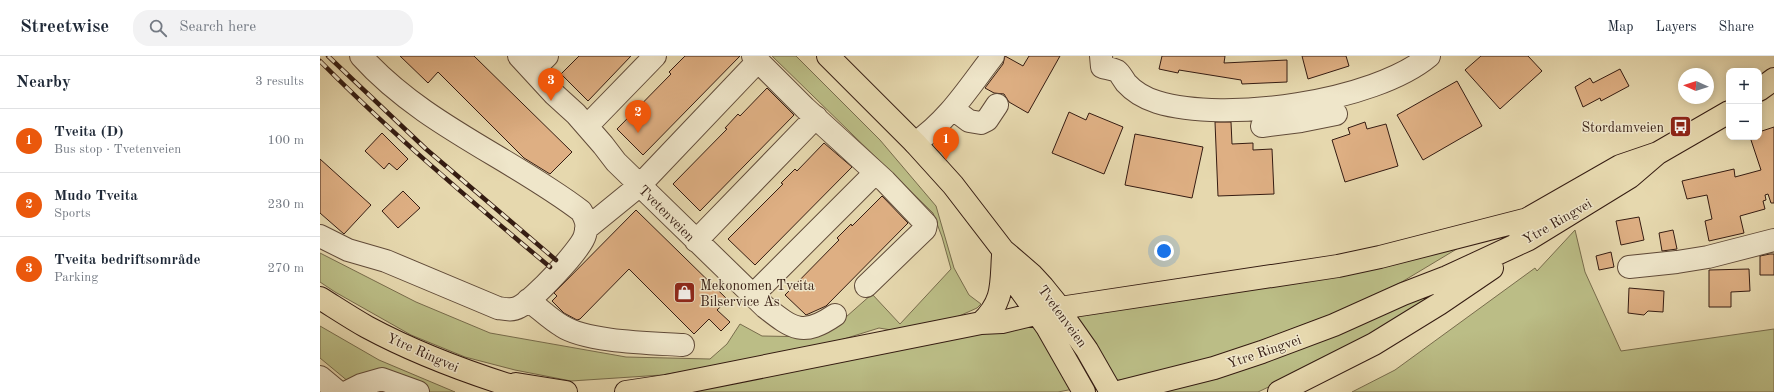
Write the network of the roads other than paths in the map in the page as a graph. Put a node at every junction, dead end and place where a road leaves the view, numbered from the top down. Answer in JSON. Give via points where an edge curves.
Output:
{"nodes":[{"id":1,"x":361,"y":56,"type":"edge"},
{"id":2,"x":655,"y":56,"type":"edge"},
{"id":3,"x":828,"y":56,"type":"edge"},
{"id":4,"x":993,"y":56,"type":"edge"},
{"id":5,"x":1429,"y":56,"type":"edge"},
{"id":6,"x":756,"y":58,"type":"edge"},
{"id":7,"x":533,"y":61,"type":"edge"},
{"id":8,"x":1102,"y":61,"type":"edge"},
{"id":9,"x":1774,"y":78,"type":"edge"},
{"id":10,"x":1762,"y":88,"type":"edge"},
{"id":11,"x":1774,"y":90,"type":"edge"},
{"id":12,"x":1762,"y":96,"type":"edge"},
{"id":13,"x":997,"y":105,"type":"dead end"},
{"id":14,"x":953,"y":109,"type":"junction"},
{"id":15,"x":1726,"y":114,"type":"edge"},
{"id":16,"x":816,"y":117,"type":"junction"},
{"id":17,"x":587,"y":126,"type":"junction"},
{"id":18,"x":915,"y":143,"type":"junction"},
{"id":19,"x":875,"y":173,"type":"junction"},
{"id":20,"x":640,"y":185,"type":"junction"},
{"id":21,"x":586,"y":228,"type":"junction"},
{"id":22,"x":1528,"y":229,"type":"junction"},
{"id":23,"x":320,"y":236,"type":"edge"},
{"id":24,"x":1774,"y":240,"type":"edge"},
{"id":25,"x":696,"y":241,"type":"junction"},
{"id":26,"x":1003,"y":250,"type":"junction"},
{"id":27,"x":1629,"y":267,"type":"dead end"},
{"id":28,"x":866,"y":286,"type":"dead end"},
{"id":29,"x":753,"y":295,"type":"junction"},
{"id":30,"x":320,"y":298,"type":"edge"},
{"id":31,"x":528,"y":300,"type":"junction"},
{"id":32,"x":320,"y":314,"type":"edge"},
{"id":33,"x":835,"y":316,"type":"dead end"},
{"id":34,"x":1064,"y":316,"type":"junction"},
{"id":35,"x":1042,"y":320,"type":"junction"},
{"id":36,"x":981,"y":323,"type":"junction"},
{"id":37,"x":683,"y":345,"type":"dead end"},
{"id":38,"x":320,"y":377,"type":"edge"},
{"id":39,"x":486,"y":386,"type":"edge"},
{"id":40,"x":338,"y":392,"type":"edge"},
{"id":41,"x":347,"y":392,"type":"edge"},
{"id":42,"x":418,"y":392,"type":"edge"},
{"id":43,"x":531,"y":392,"type":"edge"},
{"id":44,"x":566,"y":392,"type":"edge"},
{"id":45,"x":626,"y":392,"type":"edge"},
{"id":46,"x":1084,"y":392,"type":"edge"},
{"id":47,"x":1111,"y":392,"type":"edge"},
{"id":48,"x":1119,"y":392,"type":"edge"},
{"id":49,"x":1279,"y":392,"type":"edge"}],
"edges":[{"from":1,"to":21,"type":"street","via":[[419,107],[581,211]]},
{"from":2,"to":17,"type":"street"},
{"from":3,"to":18,"type":"main road","name":"Tvetenveien"},
{"from":4,"to":14,"type":"street"},
{"from":5,"to":8,"type":"street","via":[[1421,63],[1325,111],[1273,119],[1159,102],[1139,94],[1117,71]]},
{"from":6,"to":16,"type":"street"},
{"from":6,"to":20,"type":"street"},
{"from":7,"to":17,"type":"street","name":"Tvetenveien","via":[[554,94]]},
{"from":9,"to":10,"type":"main road"},
{"from":11,"to":12,"type":"main road"},
{"from":13,"to":14,"type":"street","via":[[987,120],[981,123],[969,120]]},
{"from":14,"to":18,"type":"street","via":[[926,136]]},
{"from":15,"to":22,"type":"main road","name":"Ytre Ringvei","via":[[1658,153],[1620,166]]},
{"from":16,"to":19,"type":"street"},
{"from":16,"to":25,"type":"street"},
{"from":17,"to":20,"type":"street","name":"Tvetenveien","via":[[616,162]]},
{"from":18,"to":26,"type":"main road","name":"Tvetenveien","via":[[953,185]]},
{"from":19,"to":28,"type":"street","via":[[926,226]]},
{"from":19,"to":29,"type":"street"},
{"from":20,"to":21,"type":"street"},
{"from":20,"to":25,"type":"street","name":"Tvetenveien"},
{"from":21,"to":31,"type":"street","via":[[581,246]]},
{"from":22,"to":34,"type":"main road"},
{"from":22,"to":48,"type":"main road","name":"Ytre Ringvei","via":[[1442,267],[1403,294],[1334,325],[1214,368]]},
{"from":22,"to":49,"type":"main road","via":[[1506,259],[1400,328],[1346,359]]},
{"from":23,"to":31,"type":"street","via":[[348,250],[386,261],[498,308],[514,309]]},
{"from":24,"to":27,"type":"street","via":[[1708,257]]},
{"from":25,"to":29,"type":"street","name":"Tvetenveien"},
{"from":26,"to":34,"type":"main road","name":"Tvetenveien","via":[[1031,274]]},
{"from":26,"to":35,"type":"main road","name":"Tvetenveien","via":[[1018,285]]},
{"from":26,"to":36,"type":"main road","via":[[998,301]]},
{"from":29,"to":33,"type":"street","name":"Tvetenveien","via":[[779,318],[795,327],[804,329],[824,323]]},
{"from":30,"to":39,"type":"main road","name":"Ytre Ringvei","via":[[367,326]]},
{"from":31,"to":37,"type":"street","via":[[563,327],[578,333],[619,340]]},
{"from":32,"to":39,"type":"main road","name":"Ytre Ringvei","via":[[420,368]]},
{"from":34,"to":35,"type":"main road"},
{"from":34,"to":47,"type":"main road","name":"Tvetenveien"},
{"from":35,"to":36,"type":"main road"},
{"from":35,"to":46,"type":"main road","name":"Tvetenveien"},
{"from":36,"to":45,"type":"main road"},
{"from":38,"to":40,"type":"street"},
{"from":39,"to":43,"type":"main road","name":"Ytre Ringvei"},
{"from":39,"to":44,"type":"main road"},
{"from":41,"to":42,"type":"street","via":[[382,379]]}]}
